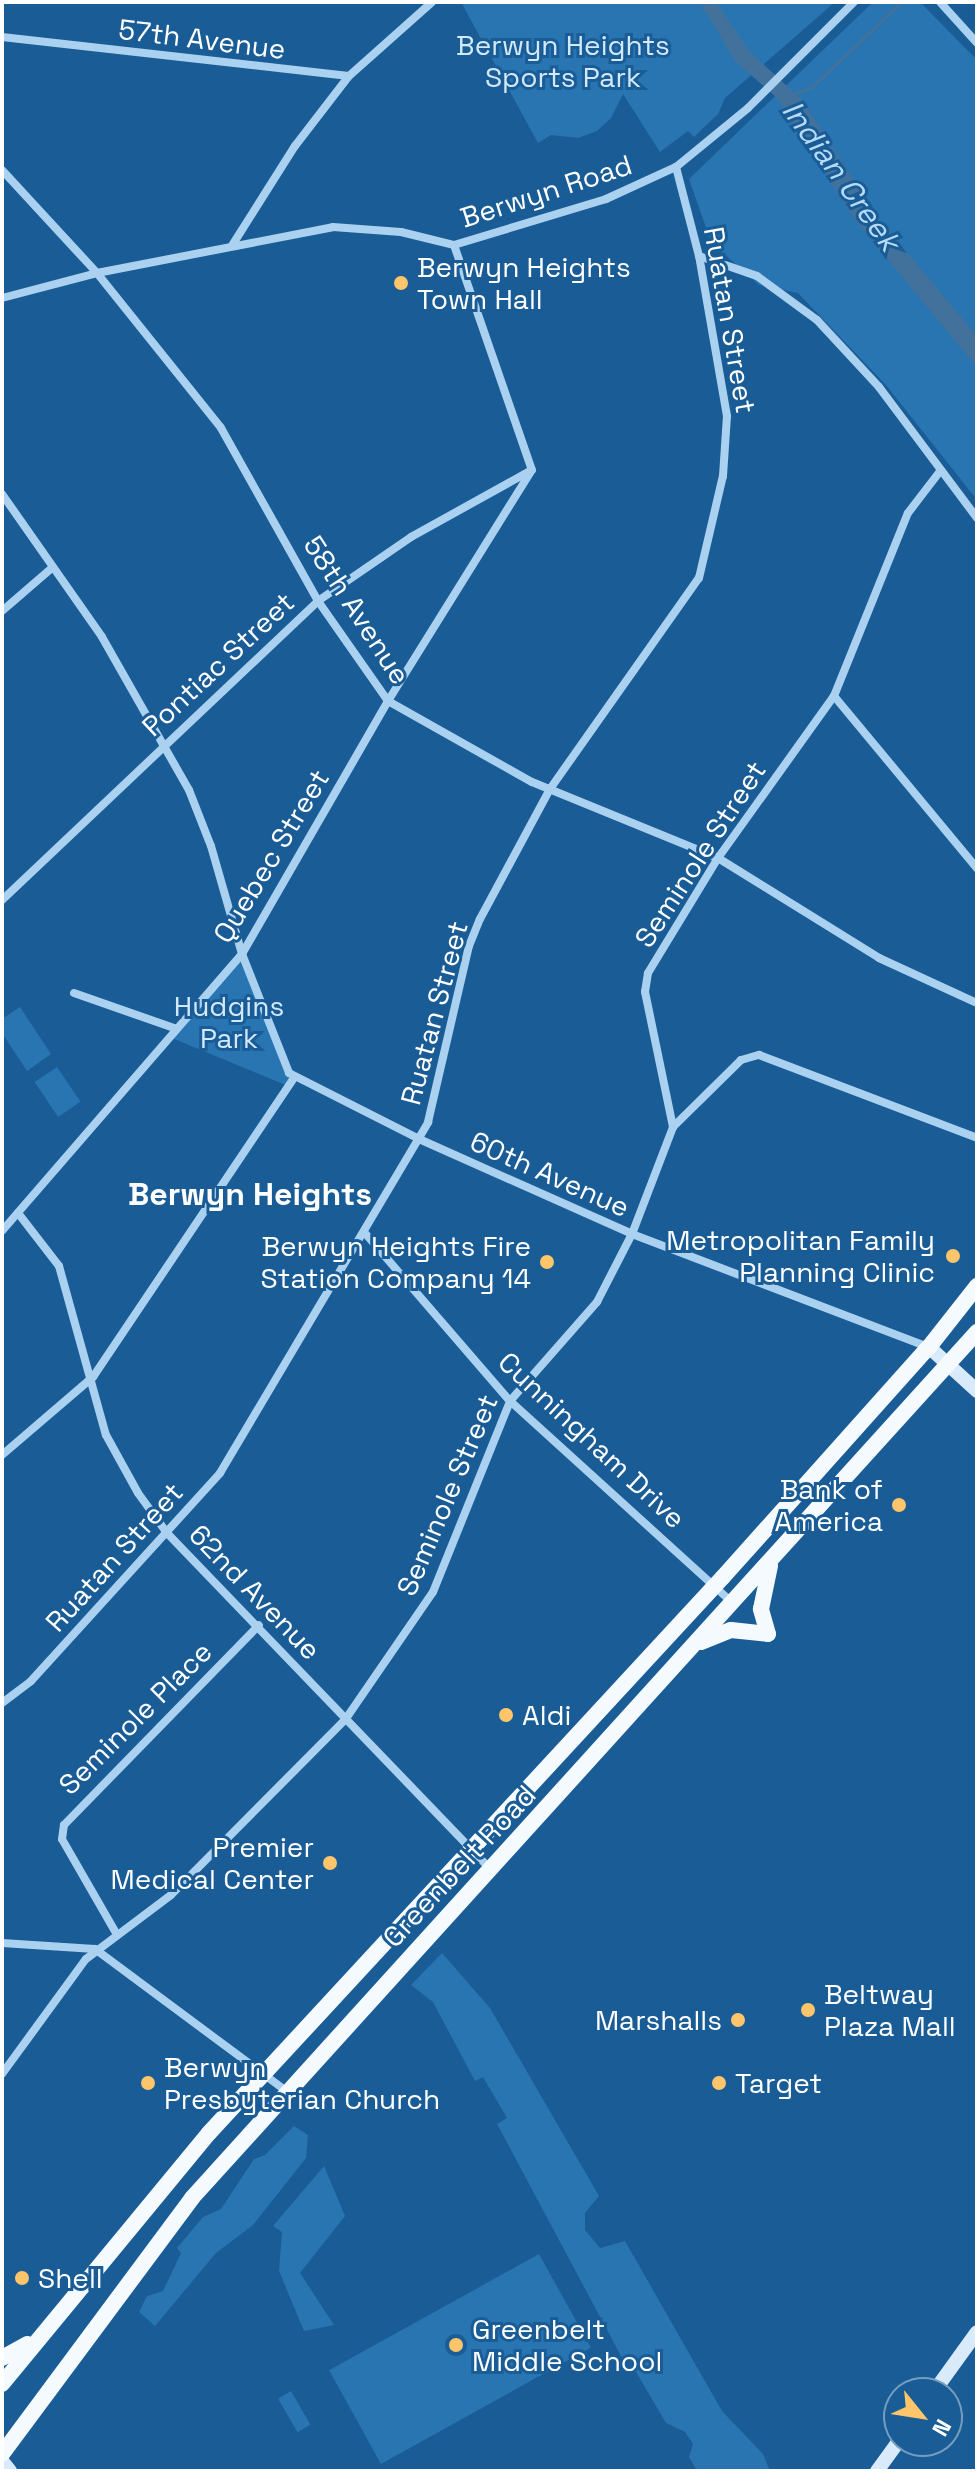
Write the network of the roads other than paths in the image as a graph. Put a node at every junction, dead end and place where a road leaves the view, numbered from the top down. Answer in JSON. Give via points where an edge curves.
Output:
{"nodes":[{"id":1,"x":432,"y":2,"type":"edge"},
{"id":2,"x":854,"y":2,"type":"edge"},
{"id":3,"x":940,"y":2,"type":"edge"},
{"id":4,"x":2,"y":37,"type":"edge"},
{"id":5,"x":977,"y":43,"type":"edge"},
{"id":6,"x":349,"y":76,"type":"junction"},
{"id":7,"x":676,"y":167,"type":"junction"},
{"id":8,"x":2,"y":170,"type":"edge"},
{"id":9,"x":233,"y":244,"type":"junction"},
{"id":10,"x":454,"y":245,"type":"junction"},
{"id":11,"x":699,"y":256,"type":"junction"},
{"id":12,"x":97,"y":273,"type":"junction"},
{"id":13,"x":2,"y":298,"type":"edge"},
{"id":14,"x":532,"y":470,"type":"junction"},
{"id":15,"x":941,"y":470,"type":"junction"},
{"id":16,"x":2,"y":494,"type":"edge"},
{"id":17,"x":977,"y":518,"type":"edge"},
{"id":18,"x":53,"y":567,"type":"junction"},
{"id":19,"x":318,"y":601,"type":"junction"},
{"id":20,"x":2,"y":611,"type":"edge"},
{"id":21,"x":834,"y":696,"type":"junction"},
{"id":22,"x":388,"y":701,"type":"junction"},
{"id":23,"x":165,"y":743,"type":"junction"},
{"id":24,"x":550,"y":789,"type":"junction"},
{"id":25,"x":718,"y":858,"type":"junction"},
{"id":26,"x":977,"y":868,"type":"edge"},
{"id":27,"x":2,"y":900,"type":"edge"},
{"id":28,"x":242,"y":954,"type":"junction"},
{"id":29,"x":74,"y":993,"type":"dead end"},
{"id":30,"x":977,"y":1003,"type":"edge"},
{"id":31,"x":174,"y":1028,"type":"junction"},
{"id":32,"x":295,"y":1076,"type":"junction"},
{"id":33,"x":673,"y":1127,"type":"junction"},
{"id":34,"x":977,"y":1138,"type":"edge"},
{"id":35,"x":419,"y":1139,"type":"junction"},
{"id":36,"x":18,"y":1213,"type":"junction"},
{"id":37,"x":2,"y":1231,"type":"edge"},
{"id":38,"x":364,"y":1232,"type":"junction"},
{"id":39,"x":632,"y":1234,"type":"junction"},
{"id":40,"x":977,"y":1286,"type":"edge"},
{"id":41,"x":977,"y":1332,"type":"edge"},
{"id":42,"x":929,"y":1347,"type":"junction"},
{"id":43,"x":949,"y":1366,"type":"junction"},
{"id":44,"x":93,"y":1377,"type":"junction"},
{"id":45,"x":977,"y":1391,"type":"edge"},
{"id":46,"x":510,"y":1401,"type":"junction"},
{"id":47,"x":2,"y":1455,"type":"edge"},
{"id":48,"x":167,"y":1533,"type":"junction"},
{"id":49,"x":774,"y":1556,"type":"junction"},
{"id":50,"x":715,"y":1586,"type":"junction"},
{"id":51,"x":733,"y":1602,"type":"junction"},
{"id":52,"x":259,"y":1625,"type":"junction"},
{"id":53,"x":693,"y":1646,"type":"junction"},
{"id":54,"x":2,"y":1703,"type":"edge"},
{"id":55,"x":345,"y":1720,"type":"junction"},
{"id":56,"x":471,"y":1852,"type":"junction"},
{"id":57,"x":492,"y":1871,"type":"junction"},
{"id":58,"x":116,"y":1933,"type":"junction"},
{"id":59,"x":2,"y":1943,"type":"edge"},
{"id":60,"x":95,"y":1949,"type":"junction"},
{"id":61,"x":263,"y":2073,"type":"junction"},
{"id":62,"x":2,"y":2074,"type":"edge"},
{"id":63,"x":286,"y":2091,"type":"junction"},
{"id":64,"x":54,"y":2318,"type":"junction"},
{"id":65,"x":977,"y":2332,"type":"edge"},
{"id":66,"x":2,"y":2358,"type":"edge"},
{"id":67,"x":945,"y":2377,"type":"edge"},
{"id":68,"x":2,"y":2384,"type":"edge"},
{"id":69,"x":2,"y":2454,"type":"edge"},
{"id":70,"x":2,"y":2461,"type":"edge"},
{"id":71,"x":10,"y":2471,"type":"edge"}],
"edges":[{"from":1,"to":6,"type":"street"},
{"from":2,"to":7,"type":"street","name":"Berwyn Road","via":[[761,94]]},
{"from":3,"to":5,"type":"street"},
{"from":4,"to":6,"type":"street","name":"57th Avenue"},
{"from":6,"to":9,"type":"street","via":[[295,146]]},
{"from":7,"to":10,"type":"street","name":"Berwyn Road","via":[[606,199]]},
{"from":7,"to":11,"type":"street","name":"Ruatan Street"},
{"from":8,"to":12,"type":"street","name":"58th Avenue"},
{"from":9,"to":10,"type":"street","name":"Berwyn Road","via":[[346,227]]},
{"from":9,"to":12,"type":"street","name":"Berwyn Road"},
{"from":10,"to":14,"type":"street"},
{"from":11,"to":15,"type":"street","via":[[757,276],[817,320],[879,387]]},
{"from":11,"to":24,"type":"street","name":"Ruatan Street","via":[[727,416],[723,476],[705,562],[647,658]]},
{"from":12,"to":13,"type":"street","name":"Berwyn Road"},
{"from":12,"to":19,"type":"street","name":"58th Avenue","via":[[221,428]]},
{"from":14,"to":19,"type":"street","name":"Pontiac Street","via":[[411,537]]},
{"from":14,"to":22,"type":"street","name":"Quebec Street"},
{"from":15,"to":17,"type":"street"},
{"from":15,"to":21,"type":"street","name":"Seminole Street","via":[[908,513]]},
{"from":16,"to":18,"type":"street"},
{"from":18,"to":20,"type":"street"},
{"from":18,"to":23,"type":"street"},
{"from":19,"to":22,"type":"street","name":"58th Avenue"},
{"from":19,"to":23,"type":"street","name":"Pontiac Street"},
{"from":21,"to":25,"type":"street","name":"Seminole Street"},
{"from":21,"to":26,"type":"street"},
{"from":22,"to":24,"type":"street","name":"58th Avenue"},
{"from":22,"to":28,"type":"street","name":"Quebec Street"},
{"from":23,"to":27,"type":"street","name":"Pontiac Street"},
{"from":23,"to":28,"type":"street","via":[[211,846]]},
{"from":24,"to":25,"type":"street","name":"58th Avenue"},
{"from":24,"to":35,"type":"street","name":"Ruatan Street","via":[[469,946],[431,1111]]},
{"from":25,"to":30,"type":"street","name":"58th Avenue","via":[[879,958]]},
{"from":25,"to":33,"type":"street","name":"Seminole Street","via":[[645,981]]},
{"from":28,"to":31,"type":"street","name":"Quebec Street"},
{"from":28,"to":32,"type":"street","via":[[279,1054]]},
{"from":29,"to":31,"type":"street"},
{"from":31,"to":36,"type":"street","name":"Quebec Street"},
{"from":32,"to":35,"type":"street","name":"60th Avenue"},
{"from":32,"to":44,"type":"street"},
{"from":33,"to":34,"type":"street","via":[[727,1071],[749,1057],[766,1056]]},
{"from":33,"to":39,"type":"street","name":"Seminole Street"},
{"from":35,"to":38,"type":"street","name":"Ruatan Street"},
{"from":35,"to":39,"type":"street","name":"60th Avenue"},
{"from":36,"to":37,"type":"street","name":"Quebec Street"},
{"from":36,"to":44,"type":"street","name":"62nd Avenue","via":[[59,1266]]},
{"from":38,"to":46,"type":"street","name":"Cunningham Drive"},
{"from":38,"to":48,"type":"street","name":"Ruatan Street","via":[[220,1473]]},
{"from":39,"to":42,"type":"street","name":"60th Avenue"},
{"from":39,"to":46,"type":"street","name":"Seminole Street","via":[[590,1313]]},
{"from":40,"to":42,"type":"main road","name":"Greenbelt Road"},
{"from":41,"to":43,"type":"main road","name":"Greenbelt Road"},
{"from":42,"to":43,"type":"street"},
{"from":42,"to":50,"type":"main road","name":"Greenbelt Road"},
{"from":43,"to":45,"type":"street"},
{"from":43,"to":49,"type":"main road","name":"Greenbelt Road"},
{"from":44,"to":47,"type":"street"},
{"from":44,"to":48,"type":"street","name":"62nd Avenue","via":[[112,1449]]},
{"from":46,"to":50,"type":"street","name":"Cunningham Drive"},
{"from":46,"to":55,"type":"street","name":"Seminole Street","via":[[433,1592]]},
{"from":48,"to":52,"type":"street","name":"62nd Avenue"},
{"from":48,"to":54,"type":"street","name":"Ruatan Street","via":[[31,1681]]},
{"from":49,"to":51,"type":"main road","name":"Greenbelt Road"},
{"from":49,"to":53,"type":"main road","via":[[762,1593],[768,1634],[731,1630]]},
{"from":50,"to":51,"type":"street","name":"Cunningham Drive"},
{"from":50,"to":56,"type":"main road","name":"Greenbelt Road"},
{"from":51,"to":53,"type":"main road","name":"Greenbelt Road"},
{"from":52,"to":55,"type":"street","name":"62nd Avenue"},
{"from":52,"to":58,"type":"street","name":"Seminole Place","via":[[64,1825],[62,1839]]},
{"from":53,"to":57,"type":"main road","name":"Greenbelt Road"},
{"from":55,"to":56,"type":"street","name":"62nd Avenue"},
{"from":55,"to":58,"type":"street","name":"Seminole Street","via":[[171,1895]]},
{"from":56,"to":57,"type":"street","name":"62nd Avenue"},
{"from":56,"to":61,"type":"main road","name":"Greenbelt Road"},
{"from":57,"to":63,"type":"main road","name":"Greenbelt Road"},
{"from":58,"to":60,"type":"street","name":"Seminole Street"},
{"from":59,"to":60,"type":"street"},
{"from":60,"to":61,"type":"street"},
{"from":60,"to":62,"type":"street","name":"Seminole Street"},
{"from":61,"to":63,"type":"street"},
{"from":61,"to":64,"type":"main road","name":"Greenbelt Road"},
{"from":63,"to":69,"type":"main road","name":"Greenbelt Road","via":[[122,2287]]},
{"from":64,"to":66,"type":"main road"},
{"from":64,"to":68,"type":"main road","name":"Greenbelt Road"},
{"from":65,"to":67,"type":"street"},
{"from":70,"to":71,"type":"street"}]}
